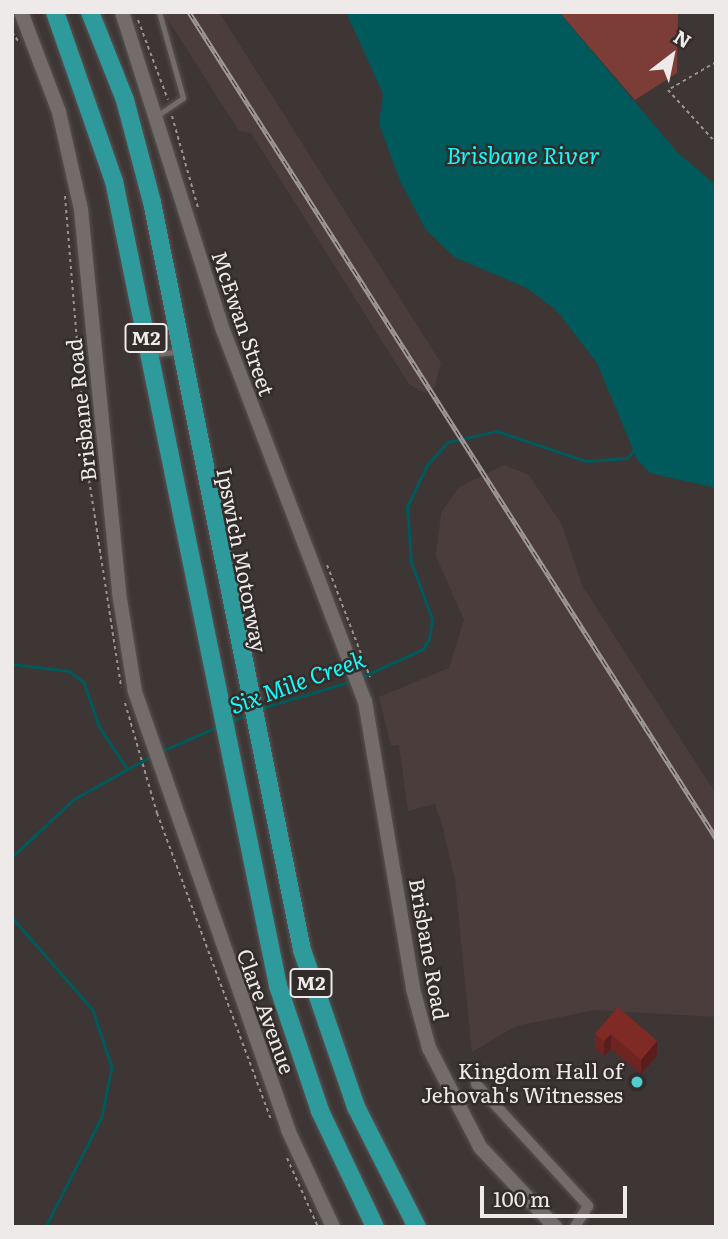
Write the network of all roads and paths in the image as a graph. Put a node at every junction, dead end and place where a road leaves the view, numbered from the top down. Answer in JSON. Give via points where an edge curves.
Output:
{"nodes":[{"id":1,"x":55,"y":12,"type":"edge"},
{"id":2,"x":90,"y":12,"type":"edge"},
{"id":3,"x":122,"y":12,"type":"edge"},
{"id":4,"x":135,"y":12,"type":"edge"},
{"id":5,"x":159,"y":12,"type":"edge"},
{"id":6,"x":18,"y":23,"type":"edge"},
{"id":7,"x":23,"y":48,"type":"dead end"},
{"id":8,"x":716,"y":62,"type":"edge"},
{"id":9,"x":164,"y":113,"type":"junction"},
{"id":10,"x":716,"y":142,"type":"edge"},
{"id":11,"x":63,"y":182,"type":"dead end"},
{"id":12,"x":199,"y":213,"type":"dead end"},
{"id":13,"x":181,"y":351,"type":"junction"},
{"id":14,"x":150,"y":354,"type":"junction"},
{"id":15,"x":326,"y":563,"type":"dead end"},
{"id":16,"x":350,"y":639,"type":"junction"},
{"id":17,"x":129,"y":695,"type":"junction"},
{"id":18,"x":164,"y":810,"type":"junction"},
{"id":19,"x":476,"y":1084,"type":"dead end"},
{"id":20,"x":276,"y":1132,"type":"dead end"},
{"id":21,"x":285,"y":1154,"type":"dead end"},
{"id":22,"x":318,"y":1227,"type":"edge"},
{"id":23,"x":333,"y":1227,"type":"edge"},
{"id":24,"x":375,"y":1227,"type":"edge"},
{"id":25,"x":417,"y":1227,"type":"edge"},
{"id":26,"x":555,"y":1227,"type":"edge"},
{"id":27,"x":575,"y":1227,"type":"edge"}],
"edges":[{"from":1,"to":14,"type":"highway","number":"M2","via":[[114,181]]},
{"from":2,"to":13,"type":"highway","name":"Ipswich Motorway","number":"M2","via":[[139,149]]},
{"from":3,"to":9,"type":"main road","name":"McEwan Street"},
{"from":4,"to":9,"type":"path"},
{"from":5,"to":9,"type":"lane","via":[[183,87],[181,103]]},
{"from":6,"to":7,"type":"path"},
{"from":6,"to":17,"type":"main road","name":"Brisbane Road","via":[[59,112],[81,209]]},
{"from":8,"to":10,"type":"path","via":[[668,90]]},
{"from":9,"to":12,"type":"path"},
{"from":9,"to":16,"type":"main road","name":"McEwan Street","via":[[231,354]]},
{"from":11,"to":17,"type":"path","via":[[88,474]]},
{"from":13,"to":14,"type":"lane"},
{"from":13,"to":25,"type":"highway","name":"Ipswich Motorway","number":"M2","via":[[263,775],[321,1013],[356,1107]]},
{"from":14,"to":24,"type":"highway","number":"M2","via":[[236,784],[293,1039],[330,1137]]},
{"from":15,"to":16,"type":"path"},
{"from":16,"to":26,"type":"main road","name":"Brisbane Road","via":[[370,721],[411,979],[429,1048],[480,1147]]},
{"from":17,"to":18,"type":"main road","name":"Brisbane Road"},
{"from":17,"to":18,"type":"path"},
{"from":18,"to":20,"type":"path"},
{"from":18,"to":23,"type":"main road","name":"Clare Avenue","via":[[288,1130]]},
{"from":19,"to":27,"type":"street","via":[[588,1206]]},
{"from":21,"to":22,"type":"path"}]}
